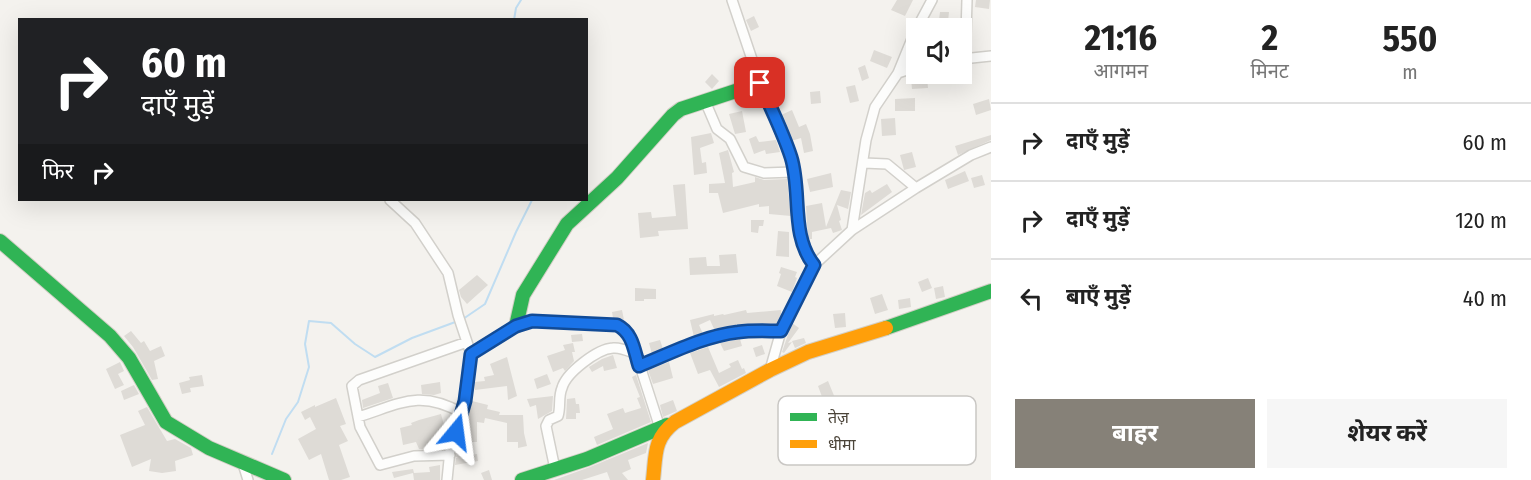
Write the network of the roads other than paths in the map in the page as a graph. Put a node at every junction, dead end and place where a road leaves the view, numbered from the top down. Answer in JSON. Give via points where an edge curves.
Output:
{"nodes":[{"id":1,"x":732,"y":0,"type":"edge"},
{"id":2,"x":932,"y":0,"type":"edge"},
{"id":3,"x":967,"y":0,"type":"edge"},
{"id":4,"x":923,"y":18,"type":"edge"},
{"id":5,"x":966,"y":18,"type":"edge"},
{"id":6,"x":906,"y":54,"type":"edge"},
{"id":7,"x":991,"y":56,"type":"edge"},
{"id":8,"x":972,"y":58,"type":"edge"},
{"id":9,"x":906,"y":70,"type":"edge"},
{"id":10,"x":898,"y":73,"type":"junction"},
{"id":11,"x":760,"y":83,"type":"junction"},
{"id":12,"x":705,"y":101,"type":"junction"},
{"id":13,"x":991,"y":147,"type":"edge"},
{"id":14,"x":864,"y":163,"type":"junction"},
{"id":15,"x":793,"y":172,"type":"junction"},
{"id":16,"x":916,"y":188,"type":"junction"},
{"id":17,"x":391,"y":201,"type":"edge"},
{"id":18,"x":852,"y":230,"type":"junction"},
{"id":19,"x":0,"y":241,"type":"edge"},
{"id":20,"x":814,"y":265,"type":"junction"},
{"id":21,"x":991,"y":291,"type":"edge"},
{"id":22,"x":516,"y":326,"type":"junction"},
{"id":23,"x":781,"y":331,"type":"junction"},
{"id":24,"x":466,"y":338,"type":"junction"},
{"id":25,"x":471,"y":354,"type":"junction"},
{"id":26,"x":636,"y":354,"type":"junction"},
{"id":27,"x":639,"y":366,"type":"junction"},
{"id":28,"x":770,"y":370,"type":"junction"},
{"id":29,"x":462,"y":413,"type":"junction"},
{"id":30,"x":358,"y":417,"type":"junction"},
{"id":31,"x":675,"y":422,"type":"junction"},
{"id":32,"x":660,"y":428,"type":"junction"},
{"id":33,"x":450,"y":455,"type":"junction"},
{"id":34,"x":243,"y":464,"type":"junction"},
{"id":35,"x":555,"y":469,"type":"junction"},
{"id":36,"x":248,"y":480,"type":"edge"},
{"id":37,"x":283,"y":480,"type":"edge"},
{"id":38,"x":447,"y":480,"type":"edge"},
{"id":39,"x":522,"y":480,"type":"edge"},
{"id":40,"x":653,"y":480,"type":"edge"}],
"edges":[{"from":1,"to":11,"type":"street"},
{"from":2,"to":4,"type":"street"},
{"from":3,"to":5,"type":"street"},
{"from":6,"to":10,"type":"street"},
{"from":7,"to":8,"type":"street"},
{"from":9,"to":10,"type":"street"},
{"from":10,"to":14,"type":"street","via":[[875,106]]},
{"from":11,"to":12,"type":"street"},
{"from":11,"to":15,"type":"street"},
{"from":12,"to":15,"type":"street","via":[[717,129],[730,139],[744,167],[764,173]]},
{"from":12,"to":22,"type":"street","via":[[673,115],[617,178],[573,216],[523,295]]},
{"from":13,"to":16,"type":"street"},
{"from":14,"to":16,"type":"street","via":[[887,164]]},
{"from":14,"to":18,"type":"street"},
{"from":15,"to":20,"type":"street","via":[[800,235],[806,255]]},
{"from":16,"to":18,"type":"street"},
{"from":17,"to":24,"type":"street","via":[[415,223],[448,273]]},
{"from":18,"to":20,"type":"street"},
{"from":19,"to":34,"type":"street","via":[[110,336],[129,358],[166,422]]},
{"from":20,"to":23,"type":"street"},
{"from":21,"to":28,"type":"street","via":[[808,352]]},
{"from":22,"to":25,"type":"street"},
{"from":22,"to":26,"type":"street","via":[[532,321],[617,325],[628,333]]},
{"from":23,"to":27,"type":"street","via":[[738,332],[709,339]]},
{"from":23,"to":28,"type":"street"},
{"from":24,"to":25,"type":"street"},
{"from":24,"to":30,"type":"street","via":[[354,382]]},
{"from":25,"to":29,"type":"street"},
{"from":26,"to":27,"type":"street"},
{"from":26,"to":35,"type":"street","via":[[612,348],[602,351],[566,379],[558,416],[546,426]]},
{"from":27,"to":32,"type":"street"},
{"from":28,"to":31,"type":"street"},
{"from":29,"to":30,"type":"street","via":[[418,399]]},
{"from":29,"to":33,"type":"street"},
{"from":30,"to":33,"type":"street","via":[[380,465],[414,456]]},
{"from":31,"to":32,"type":"street"},
{"from":31,"to":40,"type":"street","via":[[665,428],[656,444]]},
{"from":32,"to":35,"type":"street"},
{"from":33,"to":38,"type":"street"},
{"from":34,"to":36,"type":"street"},
{"from":34,"to":37,"type":"street"},
{"from":35,"to":39,"type":"street"}]}
